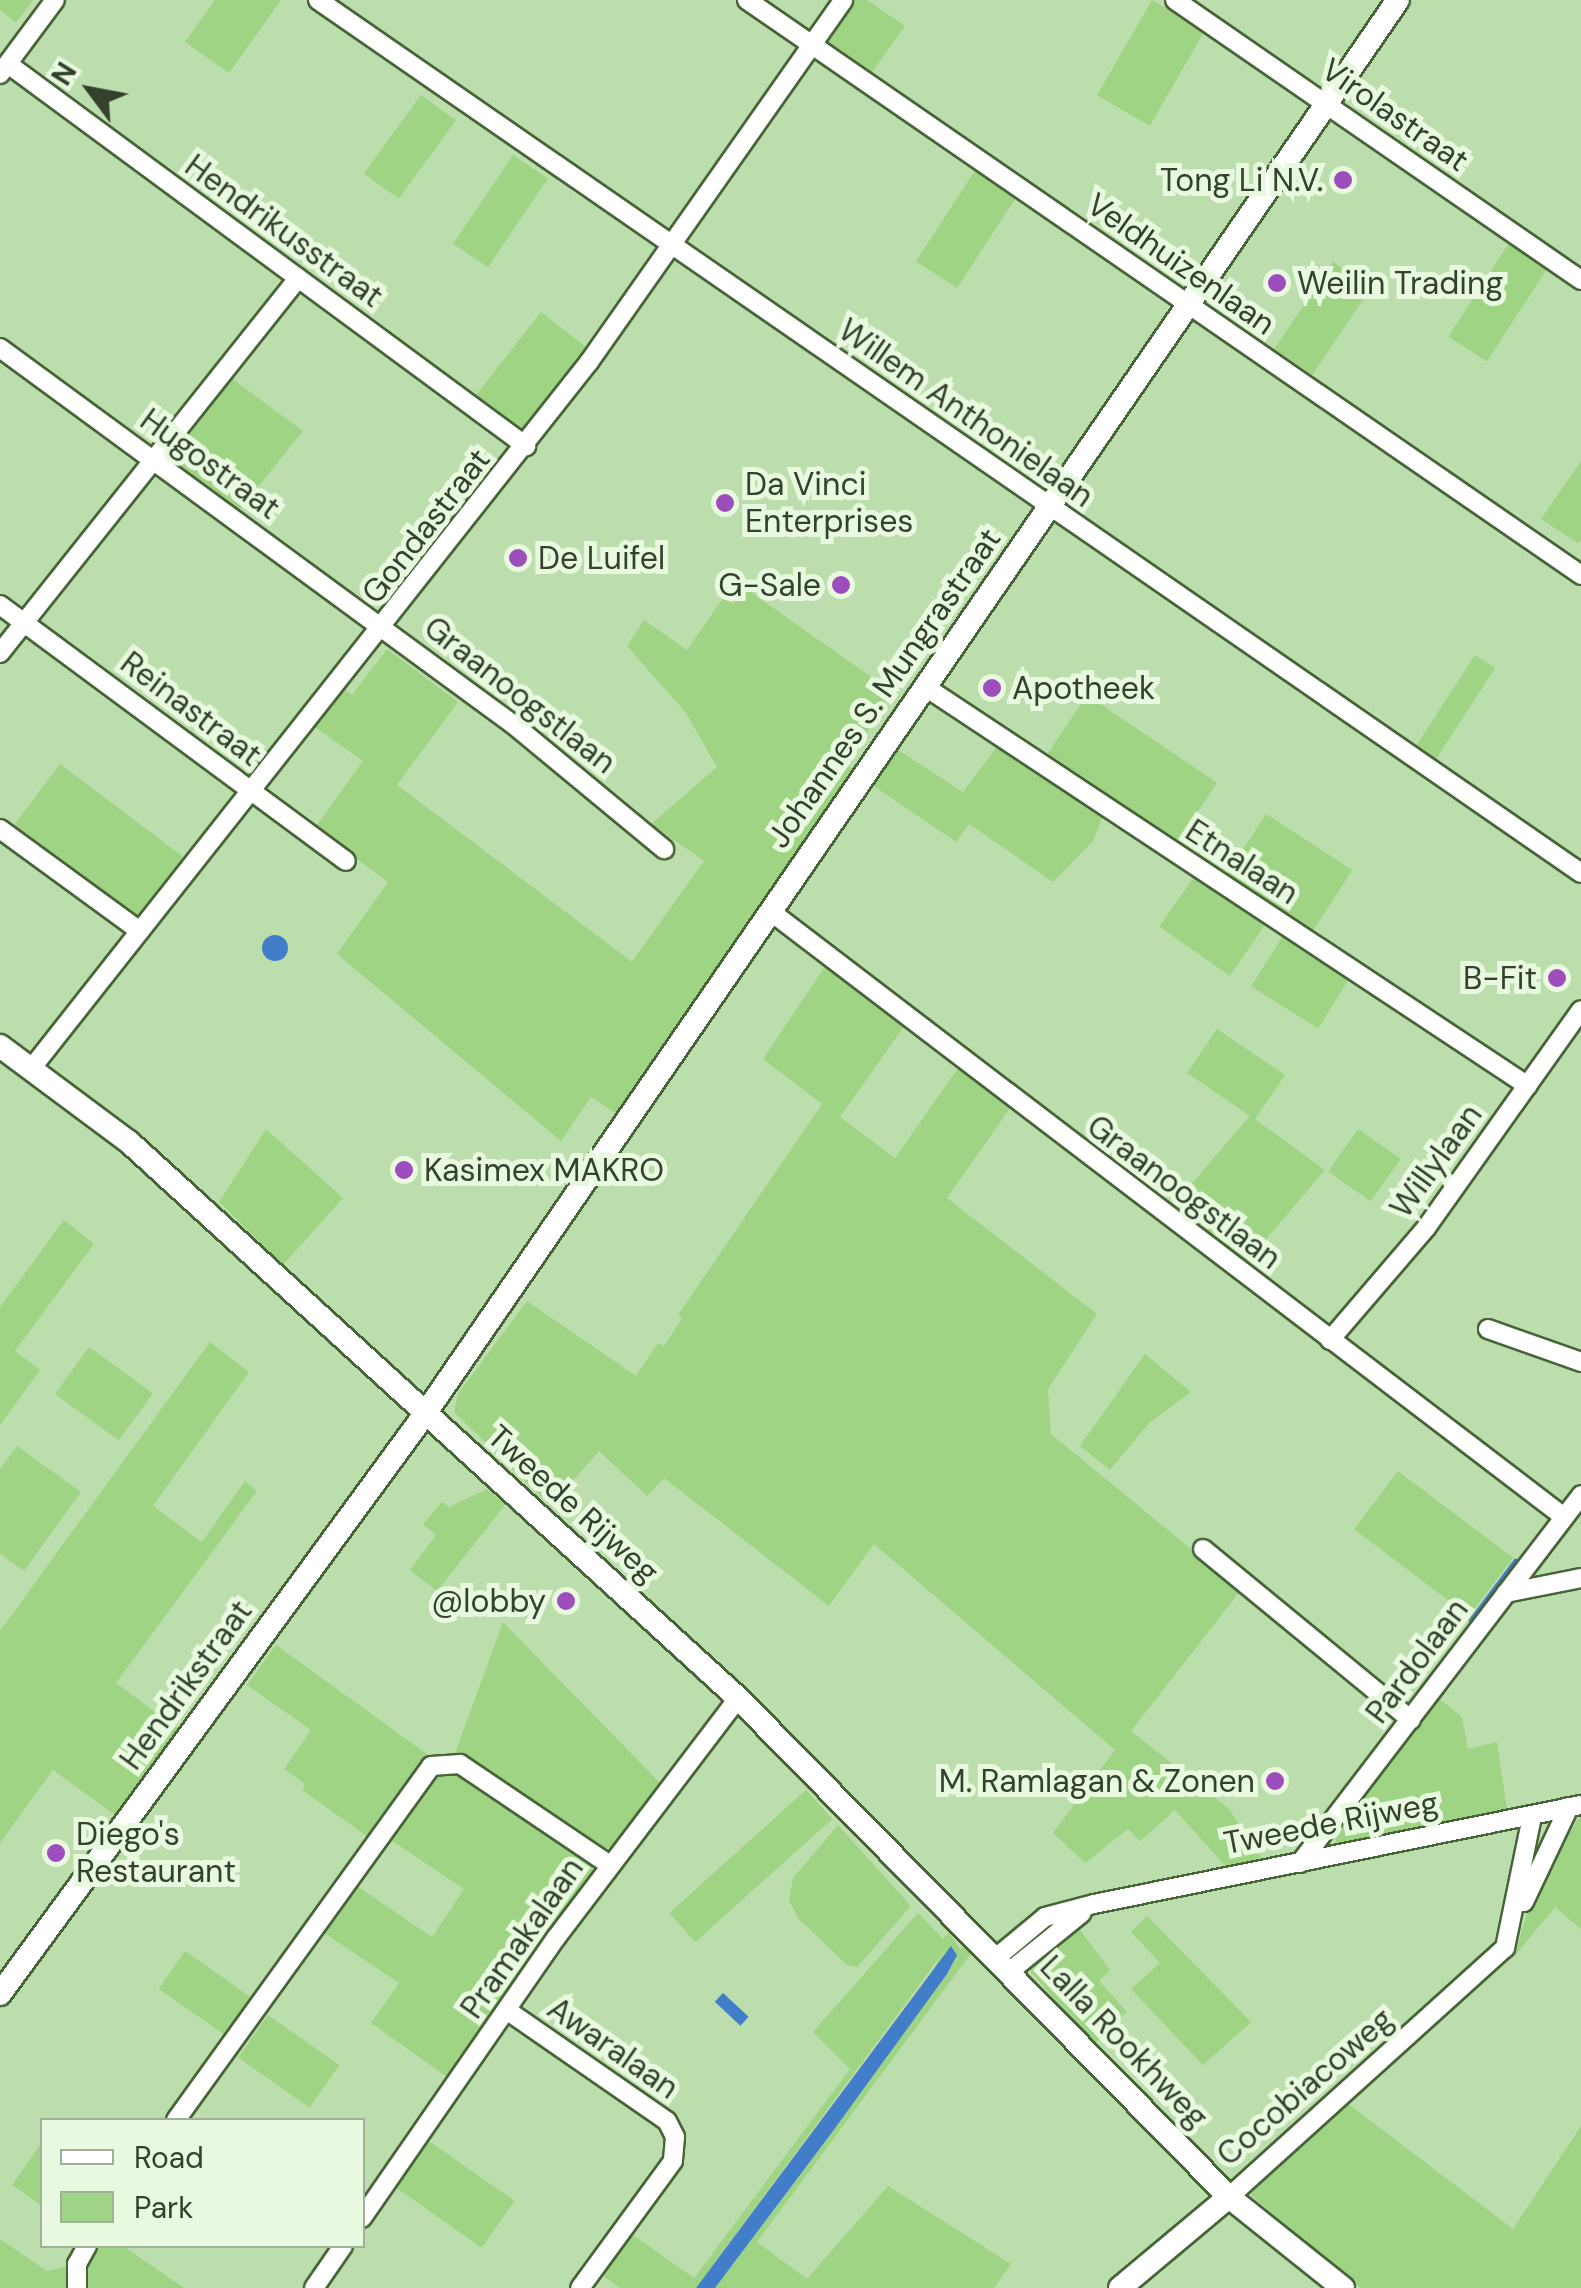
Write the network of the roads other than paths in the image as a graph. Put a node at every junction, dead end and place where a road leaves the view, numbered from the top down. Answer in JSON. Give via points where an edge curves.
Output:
{"nodes":[{"id":1,"x":56,"y":0,"type":"edge"},
{"id":2,"x":318,"y":0,"type":"edge"},
{"id":3,"x":747,"y":0,"type":"edge"},
{"id":4,"x":843,"y":0,"type":"edge"},
{"id":5,"x":1175,"y":0,"type":"edge"},
{"id":6,"x":1398,"y":0,"type":"edge"},
{"id":7,"x":812,"y":45,"type":"junction"},
{"id":8,"x":4,"y":69,"type":"edge"},
{"id":9,"x":1326,"y":104,"type":"junction"},
{"id":10,"x":674,"y":246,"type":"junction"},
{"id":11,"x":298,"y":278,"type":"junction"},
{"id":12,"x":1581,"y":280,"type":"edge"},
{"id":13,"x":1187,"y":305,"type":"junction"},
{"id":14,"x":0,"y":348,"type":"edge"},
{"id":15,"x":526,"y":446,"type":"junction"},
{"id":16,"x":154,"y":459,"type":"junction"},
{"id":17,"x":1048,"y":508,"type":"junction"},
{"id":18,"x":1581,"y":575,"type":"edge"},
{"id":19,"x":0,"y":605,"type":"edge"},
{"id":20,"x":25,"y":622,"type":"junction"},
{"id":21,"x":384,"y":629,"type":"junction"},
{"id":22,"x":0,"y":653,"type":"edge"},
{"id":23,"x":924,"y":686,"type":"junction"},
{"id":24,"x":250,"y":792,"type":"junction"},
{"id":25,"x":0,"y":828,"type":"edge"},
{"id":26,"x":664,"y":849,"type":"dead end"},
{"id":27,"x":346,"y":861,"type":"dead end"},
{"id":28,"x":1581,"y":873,"type":"edge"},
{"id":29,"x":770,"y":911,"type":"junction"},
{"id":30,"x":140,"y":931,"type":"junction"},
{"id":31,"x":1581,"y":1010,"type":"edge"},
{"id":32,"x":0,"y":1046,"type":"edge"},
{"id":33,"x":31,"y":1069,"type":"junction"},
{"id":34,"x":1528,"y":1086,"type":"junction"},
{"id":35,"x":1488,"y":1329,"type":"dead end"},
{"id":36,"x":1330,"y":1340,"type":"junction"},
{"id":37,"x":1581,"y":1362,"type":"edge"},
{"id":38,"x":426,"y":1414,"type":"junction"},
{"id":39,"x":1581,"y":1495,"type":"edge"},
{"id":40,"x":1564,"y":1518,"type":"junction"},
{"id":41,"x":1203,"y":1549,"type":"dead end"},
{"id":42,"x":1581,"y":1578,"type":"edge"},
{"id":43,"x":1506,"y":1593,"type":"junction"},
{"id":44,"x":738,"y":1698,"type":"junction"},
{"id":45,"x":1411,"y":1720,"type":"junction"},
{"id":46,"x":1575,"y":1806,"type":"edge"},
{"id":47,"x":1532,"y":1816,"type":"junction"},
{"id":48,"x":1300,"y":1863,"type":"junction"},
{"id":49,"x":610,"y":1865,"type":"junction"},
{"id":50,"x":1514,"y":1922,"type":"junction"},
{"id":51,"x":1004,"y":1964,"type":"junction"},
{"id":52,"x":0,"y":1994,"type":"edge"},
{"id":53,"x":508,"y":2011,"type":"junction"},
{"id":54,"x":177,"y":2118,"type":"edge"},
{"id":55,"x":1229,"y":2196,"type":"junction"},
{"id":56,"x":365,"y":2214,"type":"edge"},
{"id":57,"x":86,"y":2248,"type":"edge"},
{"id":58,"x":343,"y":2248,"type":"edge"},
{"id":59,"x":76,"y":2288,"type":"edge"},
{"id":60,"x":314,"y":2288,"type":"edge"},
{"id":61,"x":580,"y":2288,"type":"edge"},
{"id":62,"x":1120,"y":2288,"type":"edge"},
{"id":63,"x":1343,"y":2288,"type":"edge"}],
"edges":[{"from":1,"to":8,"type":"street"},
{"from":2,"to":10,"type":"street","name":"Willem Anthonielaan"},
{"from":3,"to":7,"type":"street","name":"Veldhuizenlaan"},
{"from":4,"to":7,"type":"street","name":"Gondastraat"},
{"from":5,"to":9,"type":"street","name":"Virolastraat"},
{"from":6,"to":9,"type":"street","name":"Johannes S. Mungrastraat"},
{"from":7,"to":10,"type":"street","name":"Gondastraat"},
{"from":7,"to":13,"type":"street","name":"Veldhuizenlaan"},
{"from":8,"to":11,"type":"street","name":"Hendrikusstraat"},
{"from":9,"to":12,"type":"street","name":"Virolastraat"},
{"from":9,"to":13,"type":"street","name":"Johannes S. Mungrastraat"},
{"from":10,"to":15,"type":"street","name":"Gondastraat"},
{"from":10,"to":17,"type":"street","name":"Willem Anthonielaan"},
{"from":11,"to":15,"type":"street","name":"Hendrikusstraat"},
{"from":11,"to":16,"type":"street"},
{"from":13,"to":17,"type":"street","name":"Johannes S. Mungrastraat"},
{"from":13,"to":18,"type":"street","name":"Veldhuizenlaan"},
{"from":14,"to":16,"type":"street","name":"Hugostraat"},
{"from":15,"to":21,"type":"street","name":"Gondastraat"},
{"from":16,"to":20,"type":"street"},
{"from":16,"to":21,"type":"street","name":"Hugostraat"},
{"from":17,"to":23,"type":"street","name":"Johannes S. Mungrastraat"},
{"from":17,"to":28,"type":"street","name":"Willem Anthonielaan"},
{"from":19,"to":20,"type":"street","name":"Reinastraat"},
{"from":20,"to":22,"type":"street"},
{"from":20,"to":24,"type":"street","name":"Reinastraat"},
{"from":21,"to":24,"type":"street","name":"Gondastraat"},
{"from":21,"to":26,"type":"street","name":"Graanoogstlaan"},
{"from":23,"to":29,"type":"street","name":"Johannes S. Mungrastraat"},
{"from":23,"to":34,"type":"street","name":"Etnalaan"},
{"from":24,"to":27,"type":"street","name":"Reinastraat"},
{"from":24,"to":30,"type":"street","name":"Gondastraat"},
{"from":25,"to":30,"type":"street"},
{"from":29,"to":36,"type":"street","name":"Graanoogstlaan"},
{"from":29,"to":38,"type":"street","name":"Johannes S. Mungrastraat"},
{"from":30,"to":33,"type":"street","name":"Gondastraat"},
{"from":31,"to":34,"type":"street","name":"Willylaan"},
{"from":32,"to":33,"type":"street","name":"Tweede Rijweg"},
{"from":33,"to":38,"type":"street","name":"Tweede Rijweg","via":[[129,1142]]},
{"from":34,"to":36,"type":"street","name":"Willylaan","via":[[1426,1228]]},
{"from":35,"to":37,"type":"street"},
{"from":36,"to":40,"type":"street","name":"Graanoogstlaan"},
{"from":38,"to":44,"type":"street","name":"Tweede Rijweg"},
{"from":38,"to":52,"type":"street","name":"Hendrikstraat"},
{"from":39,"to":40,"type":"street","name":"Pardolaan"},
{"from":40,"to":43,"type":"street","name":"Pardolaan"},
{"from":41,"to":45,"type":"street"},
{"from":42,"to":43,"type":"street"},
{"from":43,"to":45,"type":"street","name":"Pardolaan"},
{"from":44,"to":49,"type":"street","name":"Pramakalaan"},
{"from":44,"to":51,"type":"street","name":"Tweede Rijweg"},
{"from":45,"to":48,"type":"street","name":"Pardolaan"},
{"from":46,"to":47,"type":"street","name":"Tweede Rijweg"},
{"from":46,"to":50,"type":"street","name":"Cocobiacoweg"},
{"from":47,"to":48,"type":"street","name":"Tweede Rijweg"},
{"from":47,"to":50,"type":"street","name":"Cocobiacoweg"},
{"from":48,"to":51,"type":"street","name":"Tweede Rijweg","via":[[1045,1918]]},
{"from":49,"to":53,"type":"street","name":"Pramakalaan"},
{"from":49,"to":54,"type":"street","via":[[460,1764],[430,1766]]},
{"from":50,"to":55,"type":"street","name":"Cocobiacoweg","via":[[1505,1948],[1477,1979]]},
{"from":51,"to":55,"type":"street","name":"Lalla Rookhweg"},
{"from":53,"to":56,"type":"street","name":"Pramakalaan"},
{"from":53,"to":61,"type":"street","name":"Awaralaan","via":[[667,2121],[676,2137],[672,2161]]},
{"from":55,"to":62,"type":"street","name":"Cocobiacoweg"},
{"from":55,"to":63,"type":"street","name":"Lalla Rookhweg"},
{"from":57,"to":59,"type":"street"},
{"from":58,"to":60,"type":"street"}]}
